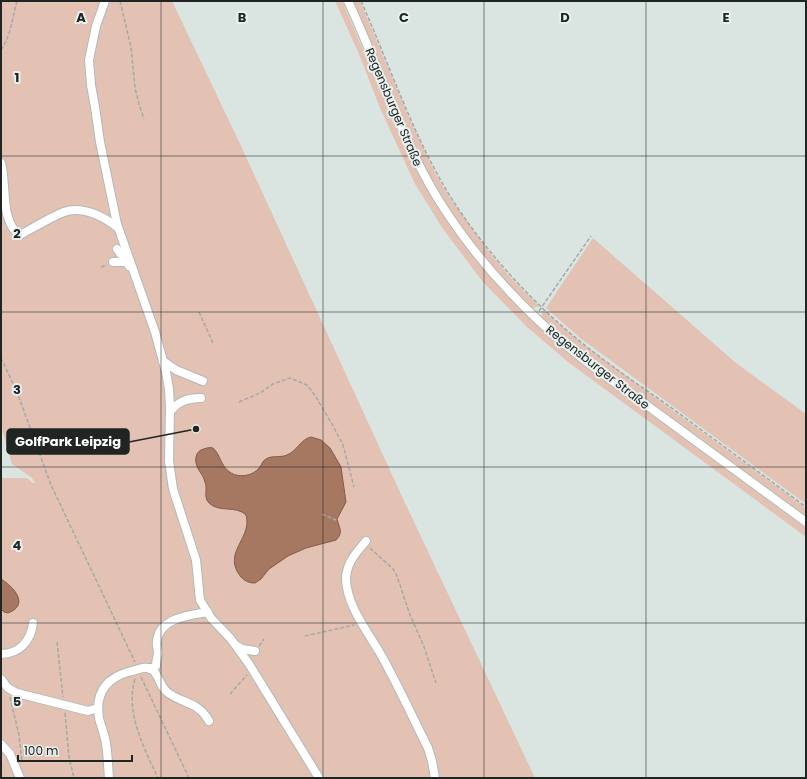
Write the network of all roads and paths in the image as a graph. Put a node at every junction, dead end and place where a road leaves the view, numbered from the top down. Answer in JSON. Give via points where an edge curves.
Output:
{"nodes":[{"id":1,"x":16,"y":1,"type":"edge"},
{"id":2,"x":105,"y":1,"type":"edge"},
{"id":3,"x":120,"y":1,"type":"edge"},
{"id":4,"x":348,"y":1,"type":"edge"},
{"id":5,"x":361,"y":1,"type":"edge"},
{"id":6,"x":1,"y":50,"type":"edge"},
{"id":7,"x":144,"y":119,"type":"dead end"},
{"id":8,"x":1,"y":163,"type":"edge"},
{"id":9,"x":118,"y":228,"type":"junction"},
{"id":10,"x":591,"y":236,"type":"dead end"},
{"id":11,"x":117,"y":249,"type":"dead end"},
{"id":12,"x":113,"y":262,"type":"dead end"},
{"id":13,"x":127,"y":262,"type":"junction"},
{"id":14,"x":135,"y":274,"type":"junction"},
{"id":15,"x":544,"y":305,"type":"dead end"},
{"id":16,"x":199,"y":312,"type":"dead end"},
{"id":17,"x":213,"y":342,"type":"dead end"},
{"id":18,"x":1,"y":358,"type":"edge"},
{"id":19,"x":162,"y":360,"type":"junction"},
{"id":20,"x":203,"y":381,"type":"dead end"},
{"id":21,"x":201,"y":398,"type":"dead end"},
{"id":22,"x":239,"y":402,"type":"dead end"},
{"id":23,"x":170,"y":412,"type":"junction"},
{"id":24,"x":354,"y":487,"type":"dead end"},
{"id":25,"x":806,"y":507,"type":"edge"},
{"id":26,"x":322,"y":514,"type":"dead end"},
{"id":27,"x":336,"y":520,"type":"dead end"},
{"id":28,"x":806,"y":522,"type":"edge"},
{"id":29,"x":366,"y":542,"type":"joint"},
{"id":30,"x":208,"y":612,"type":"junction"},
{"id":31,"x":34,"y":623,"type":"dead end"},
{"id":32,"x":361,"y":623,"type":"junction"},
{"id":33,"x":305,"y":636,"type":"dead end"},
{"id":34,"x":236,"y":646,"type":"junction"},
{"id":35,"x":255,"y":651,"type":"dead end"},
{"id":36,"x":1,"y":654,"type":"edge"},
{"id":37,"x":137,"y":668,"type":"dead end"},
{"id":38,"x":150,"y":668,"type":"junction"},
{"id":39,"x":137,"y":673,"type":"dead end"},
{"id":40,"x":140,"y":675,"type":"dead end"},
{"id":41,"x":1,"y":679,"type":"edge"},
{"id":42,"x":436,"y":683,"type":"dead end"},
{"id":43,"x":8,"y":688,"type":"junction"},
{"id":44,"x":98,"y":708,"type":"junction"},
{"id":45,"x":209,"y":721,"type":"dead end"},
{"id":46,"x":1,"y":744,"type":"edge"},
{"id":47,"x":22,"y":763,"type":"dead end"},
{"id":48,"x":20,"y":778,"type":"edge"},
{"id":49,"x":109,"y":778,"type":"edge"},
{"id":50,"x":158,"y":778,"type":"edge"},
{"id":51,"x":189,"y":778,"type":"edge"},
{"id":52,"x":319,"y":778,"type":"edge"},
{"id":53,"x":435,"y":778,"type":"edge"}],
"edges":[{"from":1,"to":6,"type":"path","via":[[8,38]]},
{"from":2,"to":9,"type":"street","via":[[92,41],[89,71],[100,142]]},
{"from":3,"to":7,"type":"path","via":[[131,47],[134,88]]},
{"from":4,"to":28,"type":"street","name":"Regensburger Straße","via":[[426,180],[466,240],[503,286],[574,352]]},
{"from":5,"to":25,"type":"path","via":[[433,167],[471,225],[508,272],[542,308],[581,342]]},
{"from":8,"to":9,"type":"street","via":[[4,173],[5,211],[14,232],[20,235],[64,212],[73,210],[98,215]]},
{"from":9,"to":14,"type":"street"},
{"from":10,"to":15,"type":"path"},
{"from":11,"to":13,"type":"street"},
{"from":12,"to":13,"type":"street"},
{"from":13,"to":14,"type":"street"},
{"from":14,"to":19,"type":"street"},
{"from":16,"to":17,"type":"path"},
{"from":18,"to":37,"type":"path","via":[[17,392],[51,485]]},
{"from":19,"to":20,"type":"street","via":[[176,370]]},
{"from":19,"to":23,"type":"street","via":[[169,389]]},
{"from":21,"to":23,"type":"street","via":[[186,399]]},
{"from":22,"to":24,"type":"path","via":[[290,378],[307,385],[343,445]]},
{"from":23,"to":30,"type":"street","via":[[169,461],[174,488],[196,560],[200,600]]},
{"from":26,"to":27,"type":"path"},
{"from":29,"to":32,"type":"street","via":[[349,562],[346,579],[350,597]]},
{"from":29,"to":42,"type":"path","via":[[397,576]]},
{"from":30,"to":34,"type":"street"},
{"from":30,"to":38,"type":"street","via":[[178,618],[165,626],[156,640],[156,666]]},
{"from":31,"to":36,"type":"street","via":[[30,637],[20,648],[8,654]]},
{"from":32,"to":33,"type":"path"},
{"from":32,"to":53,"type":"street","via":[[379,652],[428,748]]},
{"from":34,"to":35,"type":"street"},
{"from":34,"to":52,"type":"street"},
{"from":38,"to":44,"type":"street","via":[[111,679],[104,686]]},
{"from":38,"to":45,"type":"street","via":[[168,692],[202,710]]},
{"from":39,"to":50,"type":"path","via":[[131,697],[135,717],[146,753]]},
{"from":40,"to":51,"type":"path"},
{"from":41,"to":43,"type":"street"},
{"from":43,"to":44,"type":"street","via":[[17,693],[88,711]]},
{"from":43,"to":47,"type":"path","via":[[19,735]]},
{"from":44,"to":49,"type":"street","via":[[106,745]]},
{"from":46,"to":48,"type":"street","via":[[10,754]]}]}
